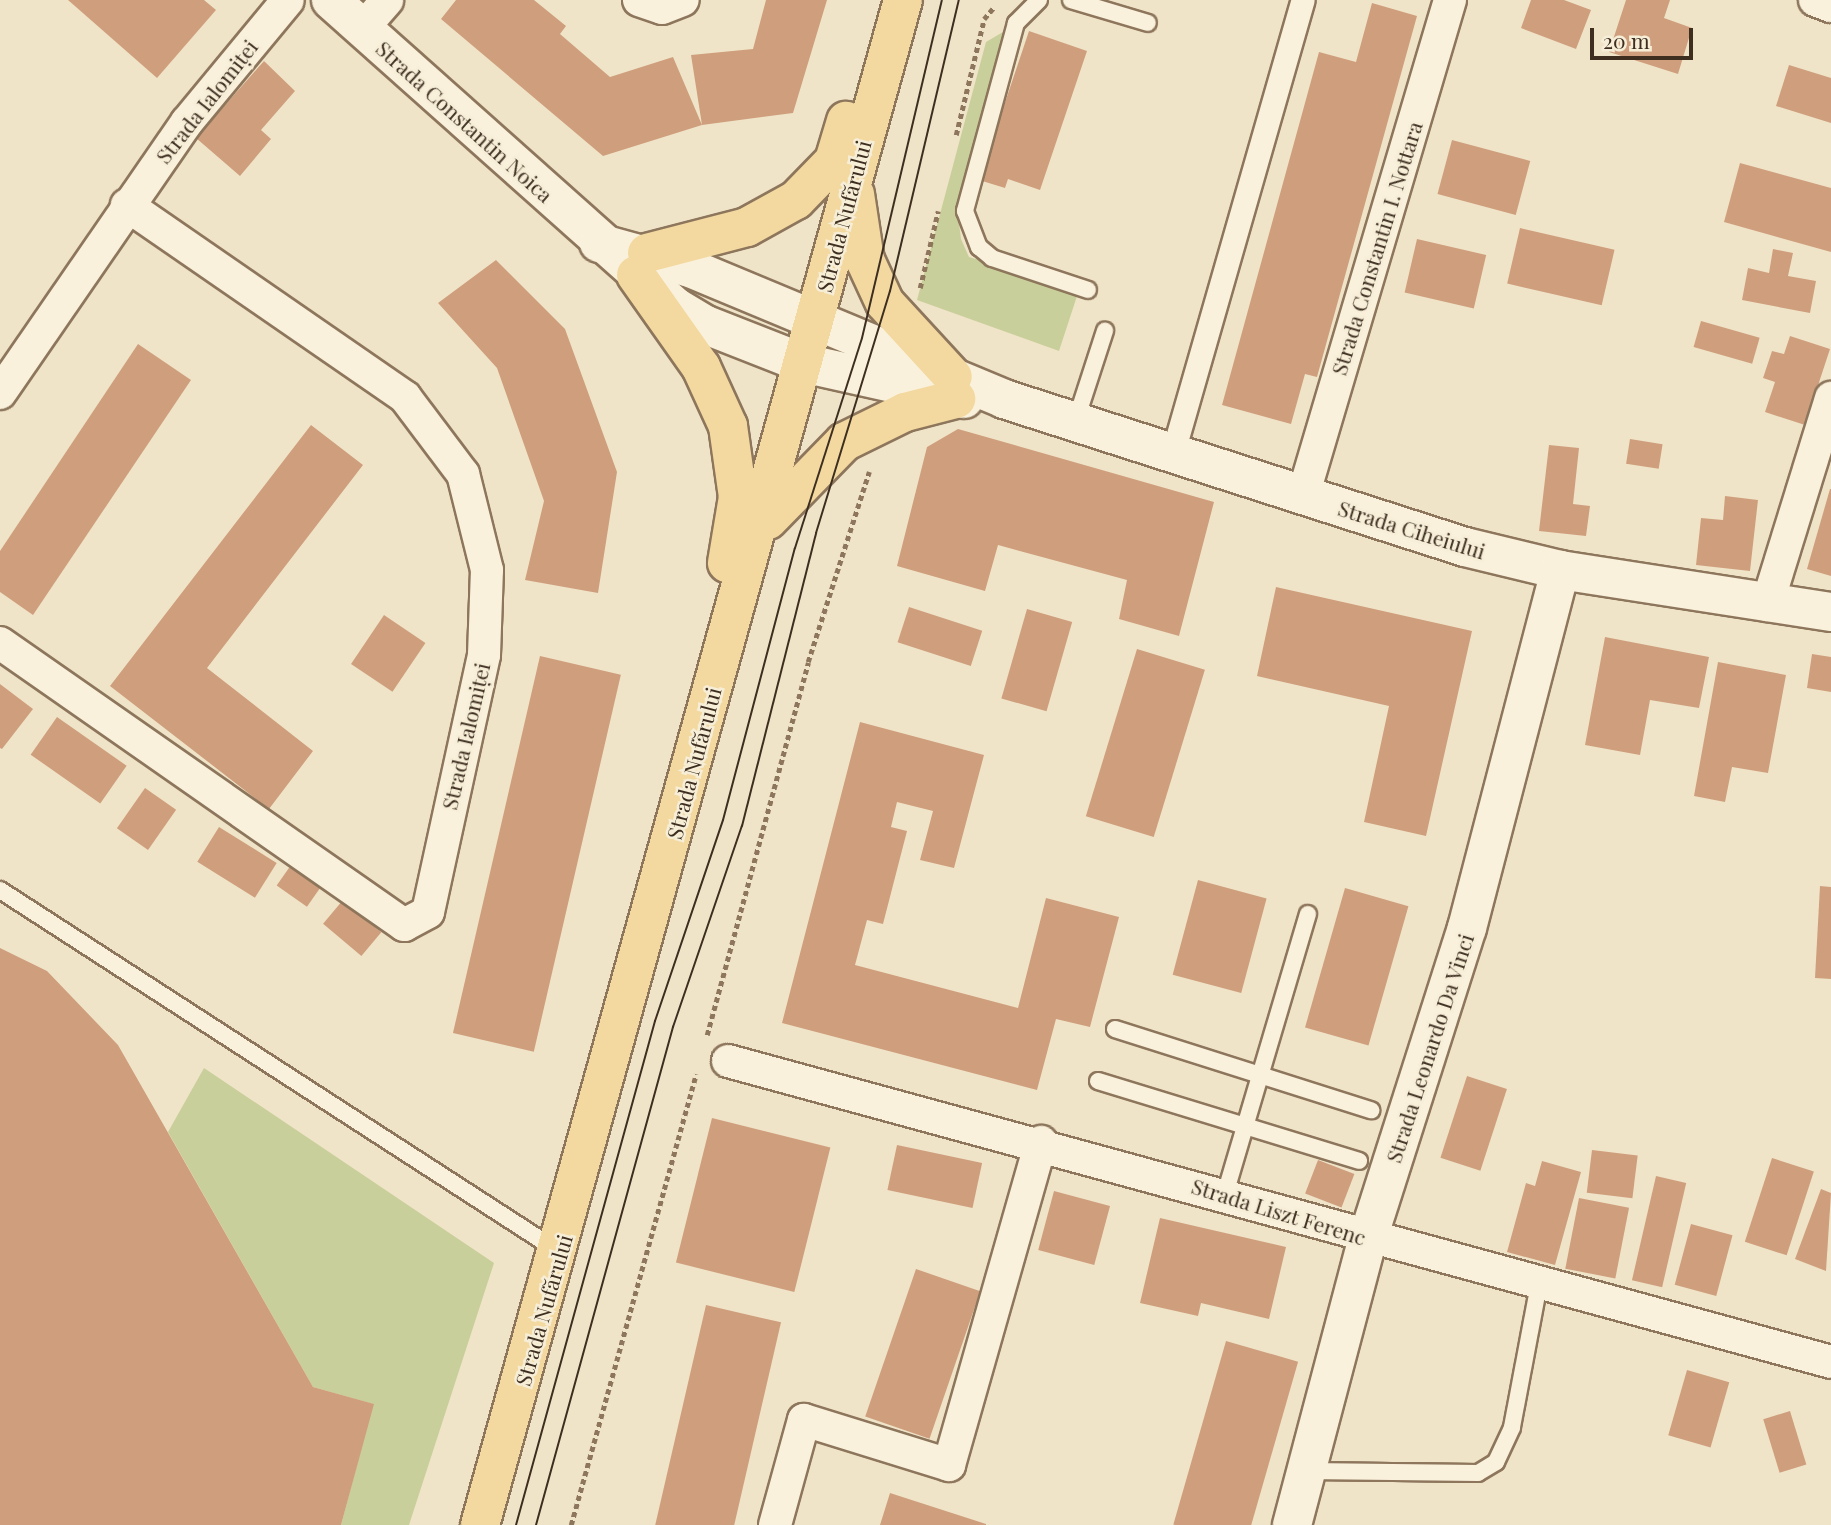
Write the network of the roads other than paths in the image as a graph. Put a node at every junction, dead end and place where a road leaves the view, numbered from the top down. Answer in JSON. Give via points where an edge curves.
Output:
{"nodes":[{"id":1,"x":288,"y":0,"type":"edge"},
{"id":2,"x":331,"y":0,"type":"edge"},
{"id":3,"x":639,"y":0,"type":"edge"},
{"id":4,"x":683,"y":0,"type":"edge"},
{"id":5,"x":1039,"y":0,"type":"edge"},
{"id":6,"x":1071,"y":0,"type":"edge"},
{"id":7,"x":1303,"y":0,"type":"edge"},
{"id":8,"x":1450,"y":0,"type":"edge"},
{"id":9,"x":1815,"y":0,"type":"edge"},
{"id":10,"x":1831,"y":6,"type":"edge"},
{"id":11,"x":375,"y":14,"type":"edge"},
{"id":12,"x":899,"y":15,"type":"edge"},
{"id":13,"x":1148,"y":23,"type":"dead end"},
{"id":14,"x":855,"y":172,"type":"junction"},
{"id":15,"x":127,"y":205,"type":"junction"},
{"id":16,"x":642,"y":264,"type":"junction"},
{"id":17,"x":1088,"y":290,"type":"dead end"},
{"id":18,"x":815,"y":319,"type":"junction"},
{"id":19,"x":1105,"y":331,"type":"dead end"},
{"id":20,"x":803,"y":363,"type":"junction"},
{"id":21,"x":954,"y":388,"type":"junction"},
{"id":22,"x":0,"y":393,"type":"edge"},
{"id":23,"x":1831,"y":398,"type":"edge"},
{"id":24,"x":1076,"y":420,"type":"junction"},
{"id":25,"x":1173,"y":452,"type":"junction"},
{"id":26,"x":1303,"y":496,"type":"junction"},
{"id":27,"x":758,"y":533,"type":"junction"},
{"id":28,"x":1560,"y":570,"type":"junction"},
{"id":29,"x":1767,"y":605,"type":"junction"},
{"id":30,"x":1831,"y":612,"type":"edge"},
{"id":31,"x":733,"y":618,"type":"junction"},
{"id":32,"x":0,"y":643,"type":"edge"},
{"id":33,"x":0,"y":890,"type":"edge"},
{"id":34,"x":1308,"y":914,"type":"dead end"},
{"id":35,"x":1115,"y":1029,"type":"dead end"},
{"id":36,"x":710,"y":1059,"type":"road end"},
{"id":37,"x":1260,"y":1075,"type":"junction"},
{"id":38,"x":1098,"y":1081,"type":"dead end"},
{"id":39,"x":1371,"y":1110,"type":"dead end"},
{"id":40,"x":1245,"y":1127,"type":"junction"},
{"id":41,"x":1041,"y":1142,"type":"junction"},
{"id":42,"x":1359,"y":1161,"type":"dead end"},
{"id":43,"x":1225,"y":1194,"type":"junction"},
{"id":44,"x":1368,"y":1238,"type":"junction"},
{"id":45,"x":560,"y":1252,"type":"junction"},
{"id":46,"x":1539,"y":1284,"type":"junction"},
{"id":47,"x":1831,"y":1362,"type":"edge"},
{"id":48,"x":1307,"y":1471,"type":"junction"},
{"id":49,"x":480,"y":1525,"type":"edge"},
{"id":50,"x":775,"y":1525,"type":"edge"},
{"id":51,"x":1292,"y":1525,"type":"edge"}],
"edges":[{"from":1,"to":15,"type":"street","name":"Strada Ialomiței"},
{"from":2,"to":11,"type":"street","name":"Strada Constantin Noica"},
{"from":3,"to":4,"type":"street","via":[[662,8]]},
{"from":5,"to":17,"type":"lane","via":[[1016,23],[965,211],[979,247],[992,258]]},
{"from":6,"to":13,"type":"lane"},
{"from":7,"to":25,"type":"street"},
{"from":8,"to":26,"type":"street","name":"Strada Constantin I. Nottara"},
{"from":9,"to":10,"type":"street"},
{"from":11,"to":16,"type":"street","name":"Strada Constantin Noica","via":[[599,243]]},
{"from":12,"to":14,"type":"main road","name":"Strada Nufărului"},
{"from":12,"to":16,"type":"main road","via":[[863,75],[834,161],[819,181],[747,227]]},
{"from":14,"to":18,"type":"main road","name":"Strada Nufărului"},
{"from":14,"to":21,"type":"main road","via":[[865,260],[908,335]]},
{"from":15,"to":22,"type":"street","name":"Strada Ialomiței"},
{"from":15,"to":32,"type":"street","name":"Strada Ialomiței","via":[[405,397],[463,474],[487,570],[484,655],[428,912],[404,925]]},
{"from":16,"to":18,"type":"street","name":"Strada Constantin Noica"},
{"from":16,"to":20,"type":"street","name":"Strada Constantin Noica","via":[[706,325]]},
{"from":16,"to":31,"type":"main road","via":[[701,367],[728,426],[738,497],[725,573]]},
{"from":18,"to":20,"type":"main road","name":"Strada Nufărului"},
{"from":18,"to":21,"type":"street","name":"Strada Ciheiului"},
{"from":19,"to":24,"type":"lane"},
{"from":20,"to":21,"type":"street","name":"Strada Ciheiului"},
{"from":20,"to":27,"type":"main road","name":"Strada Nufărului"},
{"from":21,"to":24,"type":"street","name":"Strada Ciheiului"},
{"from":21,"to":27,"type":"main road","via":[[825,456]]},
{"from":23,"to":29,"type":"street"},
{"from":24,"to":25,"type":"street","name":"Strada Ciheiului"},
{"from":25,"to":26,"type":"street","name":"Strada Ciheiului"},
{"from":26,"to":28,"type":"street","name":"Strada Ciheiului"},
{"from":27,"to":31,"type":"main road","name":"Strada Nufărului"},
{"from":28,"to":29,"type":"street","name":"Strada Ciheiului"},
{"from":28,"to":44,"type":"street","name":"Strada Leonardo Da Vinci","via":[[1468,928]]},
{"from":29,"to":30,"type":"street","name":"Strada Ciheiului"},
{"from":31,"to":45,"type":"main road","name":"Strada Nufărului"},
{"from":33,"to":45,"type":"lane"},
{"from":34,"to":37,"type":"lane"},
{"from":35,"to":37,"type":"lane"},
{"from":36,"to":41,"type":"street","name":"Strada Liszt Ferenc"},
{"from":37,"to":39,"type":"lane"},
{"from":37,"to":40,"type":"lane"},
{"from":38,"to":40,"type":"lane"},
{"from":40,"to":42,"type":"lane"},
{"from":40,"to":43,"type":"lane"},
{"from":41,"to":43,"type":"street","name":"Strada Liszt Ferenc"},
{"from":41,"to":50,"type":"street","via":[[949,1465],[804,1420]]},
{"from":43,"to":44,"type":"street","name":"Strada Liszt Ferenc"},
{"from":44,"to":46,"type":"street","name":"Strada Liszt Ferenc"},
{"from":44,"to":48,"type":"street","name":"Strada Leonardo Da Vinci"},
{"from":45,"to":49,"type":"main road","name":"Strada Nufărului"},
{"from":46,"to":47,"type":"street","name":"Strada Liszt Ferenc"},
{"from":46,"to":48,"type":"lane","via":[[1512,1427],[1496,1462],[1478,1473]]},
{"from":48,"to":51,"type":"street","name":"Strada Leonardo Da Vinci"}]}
